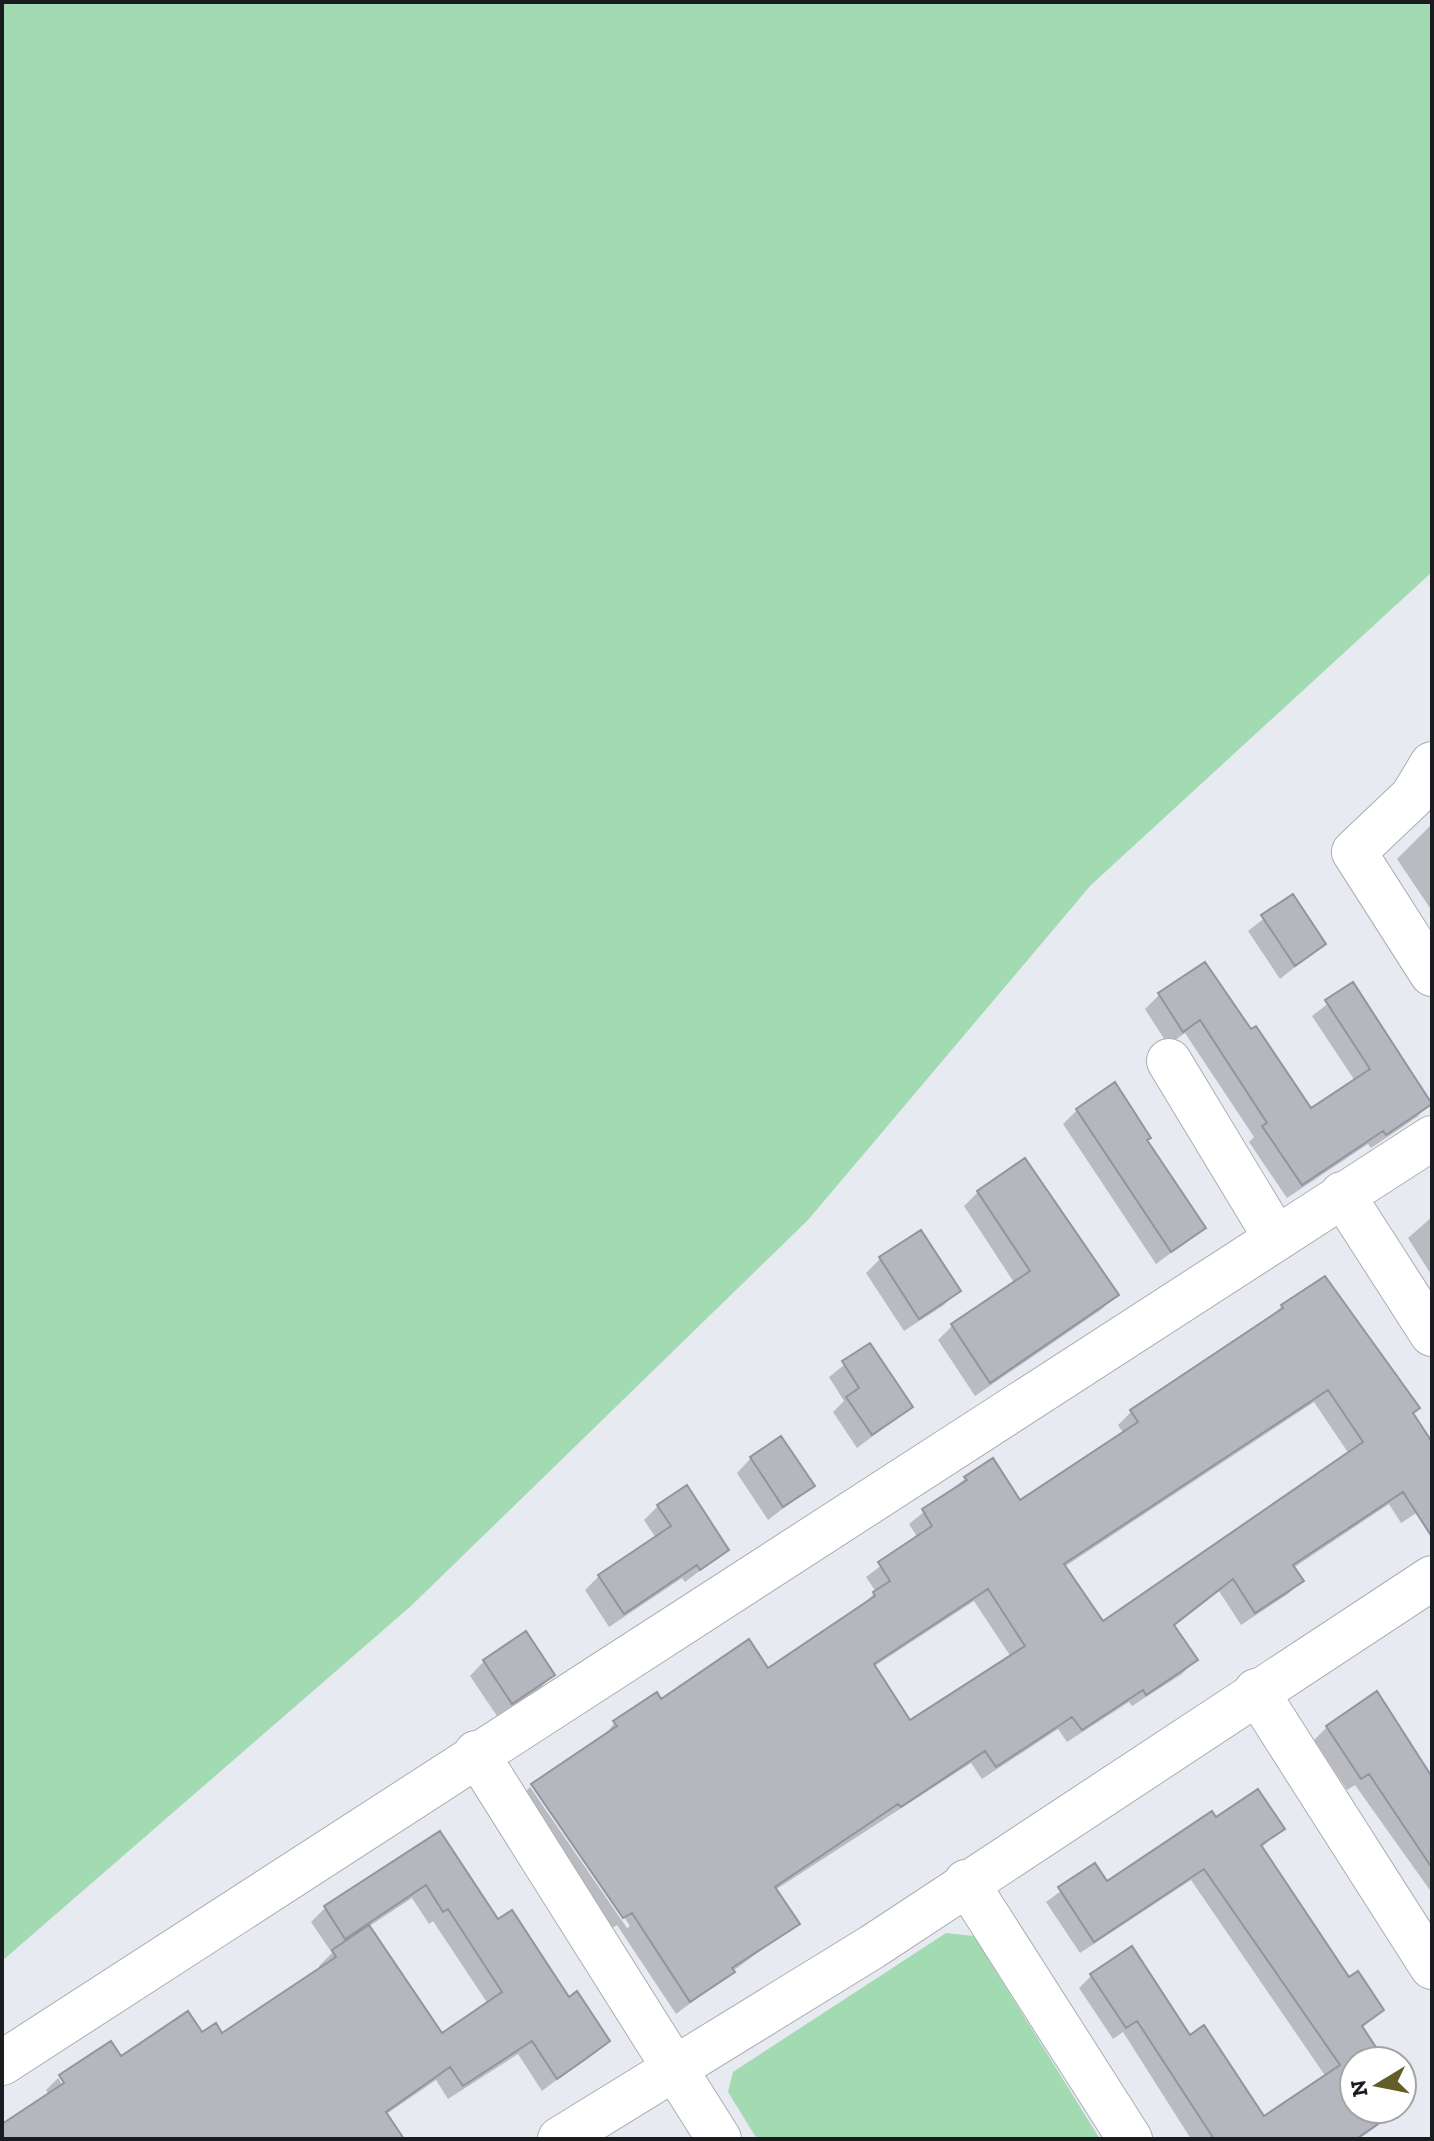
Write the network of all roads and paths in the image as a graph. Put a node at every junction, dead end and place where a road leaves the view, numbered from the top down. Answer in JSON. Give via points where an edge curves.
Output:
{"nodes":[{"id":1,"x":1432,"y":764,"type":"edge"},
{"id":2,"x":1432,"y":974,"type":"edge"},
{"id":3,"x":1169,"y":1061,"type":"dead end"},
{"id":4,"x":1432,"y":1138,"type":"edge"},
{"id":5,"x":1342,"y":1194,"type":"junction"},
{"id":6,"x":1276,"y":1238,"type":"junction"},
{"id":7,"x":1432,"y":1334,"type":"edge"},
{"id":8,"x":1432,"y":1578,"type":"edge"},
{"id":9,"x":1256,"y":1691,"type":"junction"},
{"id":10,"x":476,"y":1753,"type":"junction"},
{"id":11,"x":966,"y":1882,"type":"junction"},
{"id":12,"x":1432,"y":1967,"type":"edge"},
{"id":13,"x":2,"y":2063,"type":"edge"},
{"id":14,"x":673,"y":2067,"type":"junction"},
{"id":15,"x":560,"y":2139,"type":"edge"},
{"id":16,"x":719,"y":2139,"type":"edge"},
{"id":17,"x":1130,"y":2139,"type":"edge"}],
"edges":[{"from":1,"to":2,"type":"street","via":[[1412,797],[1354,852]]},
{"from":3,"to":6,"type":"street"},
{"from":4,"to":5,"type":"street"},
{"from":5,"to":6,"type":"street"},
{"from":5,"to":7,"type":"street"},
{"from":6,"to":10,"type":"street"},
{"from":8,"to":9,"type":"street"},
{"from":9,"to":11,"type":"street"},
{"from":9,"to":12,"type":"street"},
{"from":10,"to":13,"type":"street"},
{"from":10,"to":14,"type":"street"},
{"from":11,"to":14,"type":"street","via":[[872,1947]]},
{"from":11,"to":17,"type":"street"},
{"from":14,"to":15,"type":"street"},
{"from":14,"to":16,"type":"street"}]}
